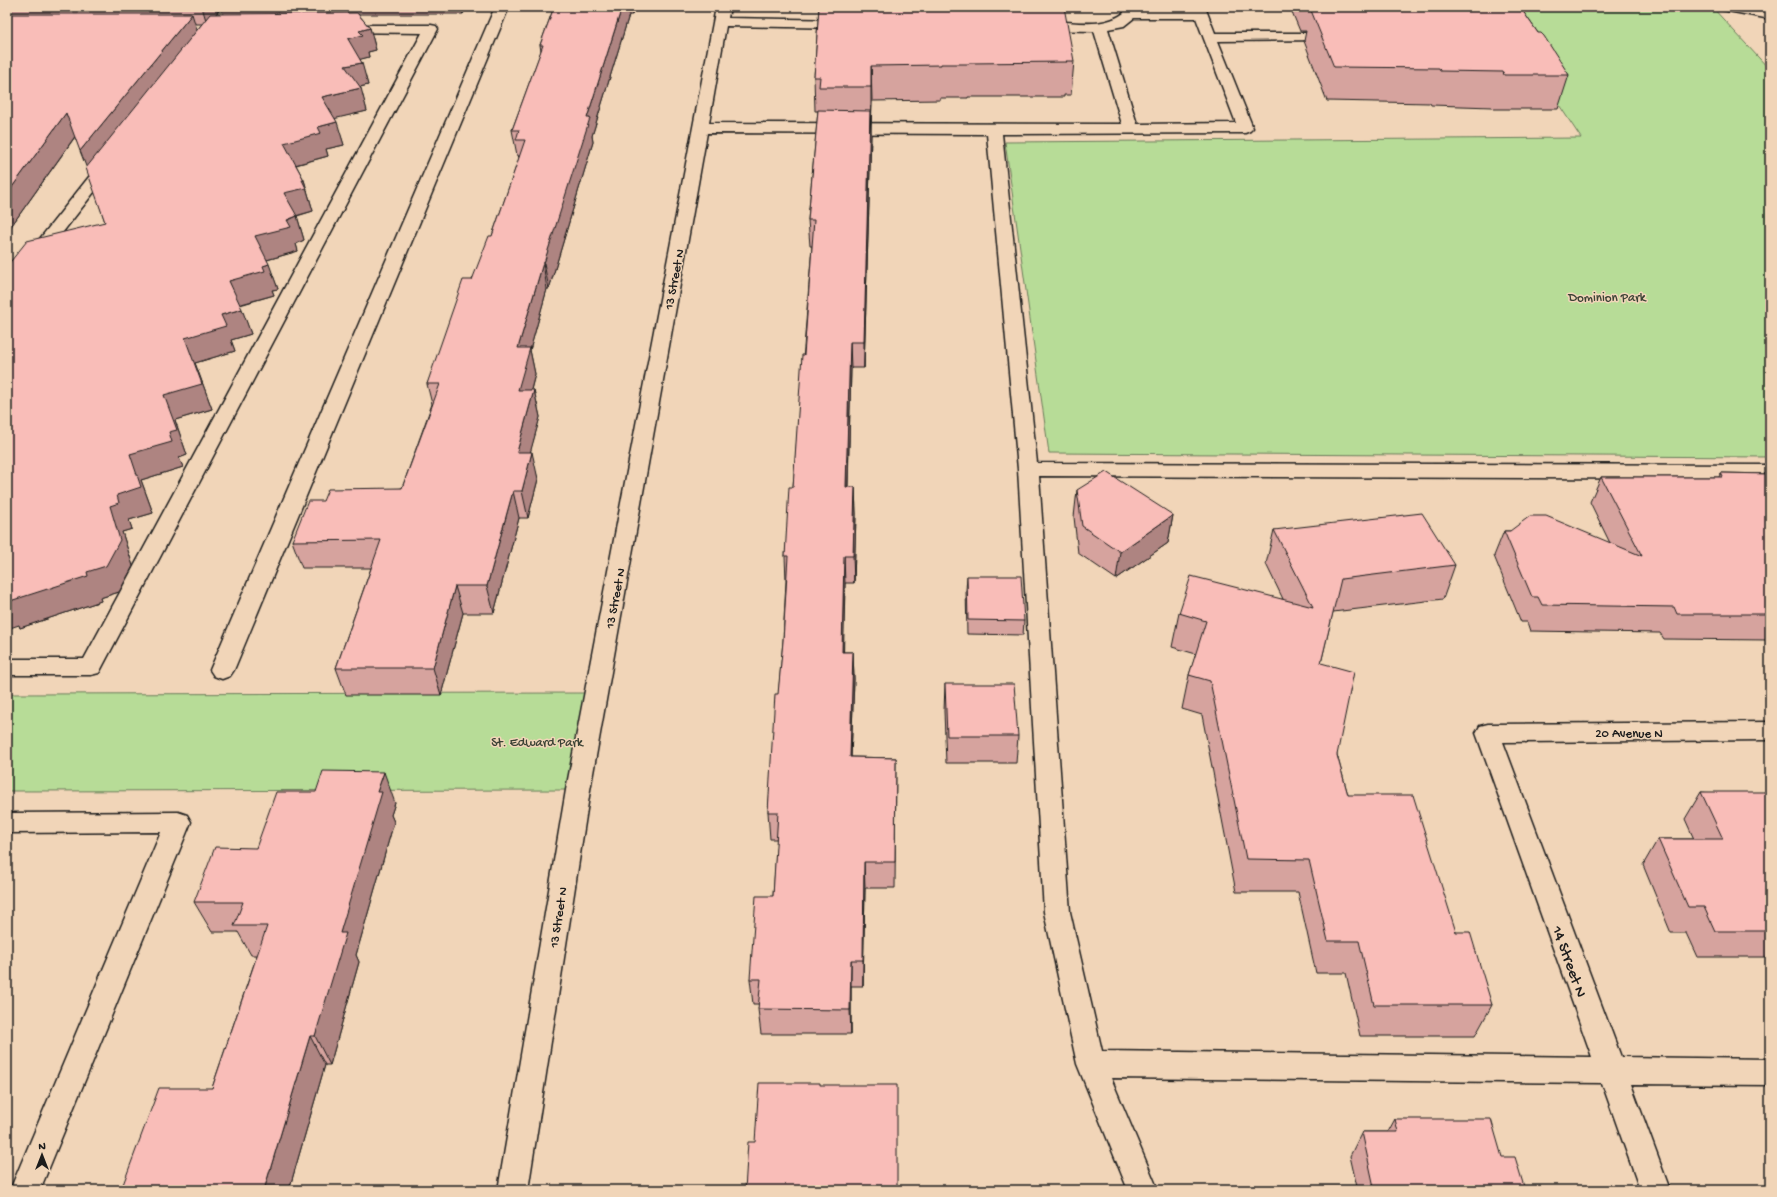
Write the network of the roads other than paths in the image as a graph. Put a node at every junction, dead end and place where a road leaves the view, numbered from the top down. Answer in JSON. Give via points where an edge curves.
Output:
{"nodes":[{"id":1,"x":502,"y":7,"type":"edge"},
{"id":2,"x":1728,"y":7,"type":"edge"},
{"id":3,"x":1130,"y":10,"type":"edge"},
{"id":4,"x":1200,"y":10,"type":"edge"},
{"id":5,"x":722,"y":15,"type":"edge"},
{"id":6,"x":1770,"y":15,"type":"edge"},
{"id":7,"x":863,"y":24,"type":"edge"},
{"id":8,"x":1021,"y":26,"type":"edge"},
{"id":9,"x":1100,"y":27,"type":"junction"},
{"id":10,"x":329,"y":29,"type":"edge"},
{"id":11,"x":1344,"y":36,"type":"edge"},
{"id":12,"x":1209,"y":37,"type":"junction"},
{"id":13,"x":701,"y":128,"type":"junction"},
{"id":14,"x":1131,"y":128,"type":"junction"},
{"id":15,"x":994,"y":129,"type":"junction"},
{"id":16,"x":120,"y":148,"type":"edge"},
{"id":17,"x":7,"y":292,"type":"edge"},
{"id":18,"x":1028,"y":469,"type":"junction"},
{"id":19,"x":1770,"y":472,"type":"edge"},
{"id":20,"x":7,"y":667,"type":"edge"},
{"id":21,"x":222,"y":670,"type":"dead end"},
{"id":22,"x":1770,"y":731,"type":"edge"},
{"id":23,"x":1488,"y":733,"type":"joint"},
{"id":24,"x":7,"y":823,"type":"edge"},
{"id":25,"x":1091,"y":1064,"type":"junction"},
{"id":26,"x":1611,"y":1071,"type":"junction"},
{"id":27,"x":1770,"y":1072,"type":"edge"},
{"id":28,"x":24,"y":1190,"type":"edge"},
{"id":29,"x":513,"y":1190,"type":"edge"},
{"id":30,"x":1143,"y":1190,"type":"edge"},
{"id":31,"x":1655,"y":1190,"type":"edge"}],
"edges":[{"from":1,"to":21,"type":"street"},
{"from":2,"to":6,"type":"street"},
{"from":3,"to":4,"type":"street"},
{"from":3,"to":9,"type":"street","via":[[1126,19],[1119,24]]},
{"from":4,"to":12,"type":"street"},
{"from":5,"to":7,"type":"street"},
{"from":5,"to":13,"type":"street","name":"13 Street N"},
{"from":8,"to":9,"type":"street"},
{"from":9,"to":14,"type":"street"},
{"from":10,"to":20,"type":"street","via":[[430,29],[91,667]]},
{"from":11,"to":12,"type":"street"},
{"from":12,"to":14,"type":"street","via":[[1245,128]]},
{"from":13,"to":15,"type":"street"},
{"from":13,"to":29,"type":"street","name":"13 Street N","via":[[578,790]]},
{"from":14,"to":15,"type":"street"},
{"from":15,"to":18,"type":"street"},
{"from":16,"to":17,"type":"street"},
{"from":18,"to":19,"type":"street"},
{"from":18,"to":25,"type":"street","via":[[1057,912]]},
{"from":22,"to":23,"type":"street","name":"20 Avenue N"},
{"from":23,"to":26,"type":"street","name":"14 Street N"},
{"from":24,"to":28,"type":"street","via":[[178,822]]},
{"from":25,"to":26,"type":"street"},
{"from":25,"to":30,"type":"street"},
{"from":26,"to":27,"type":"street"},
{"from":26,"to":31,"type":"street","name":"14 Street N"}]}
